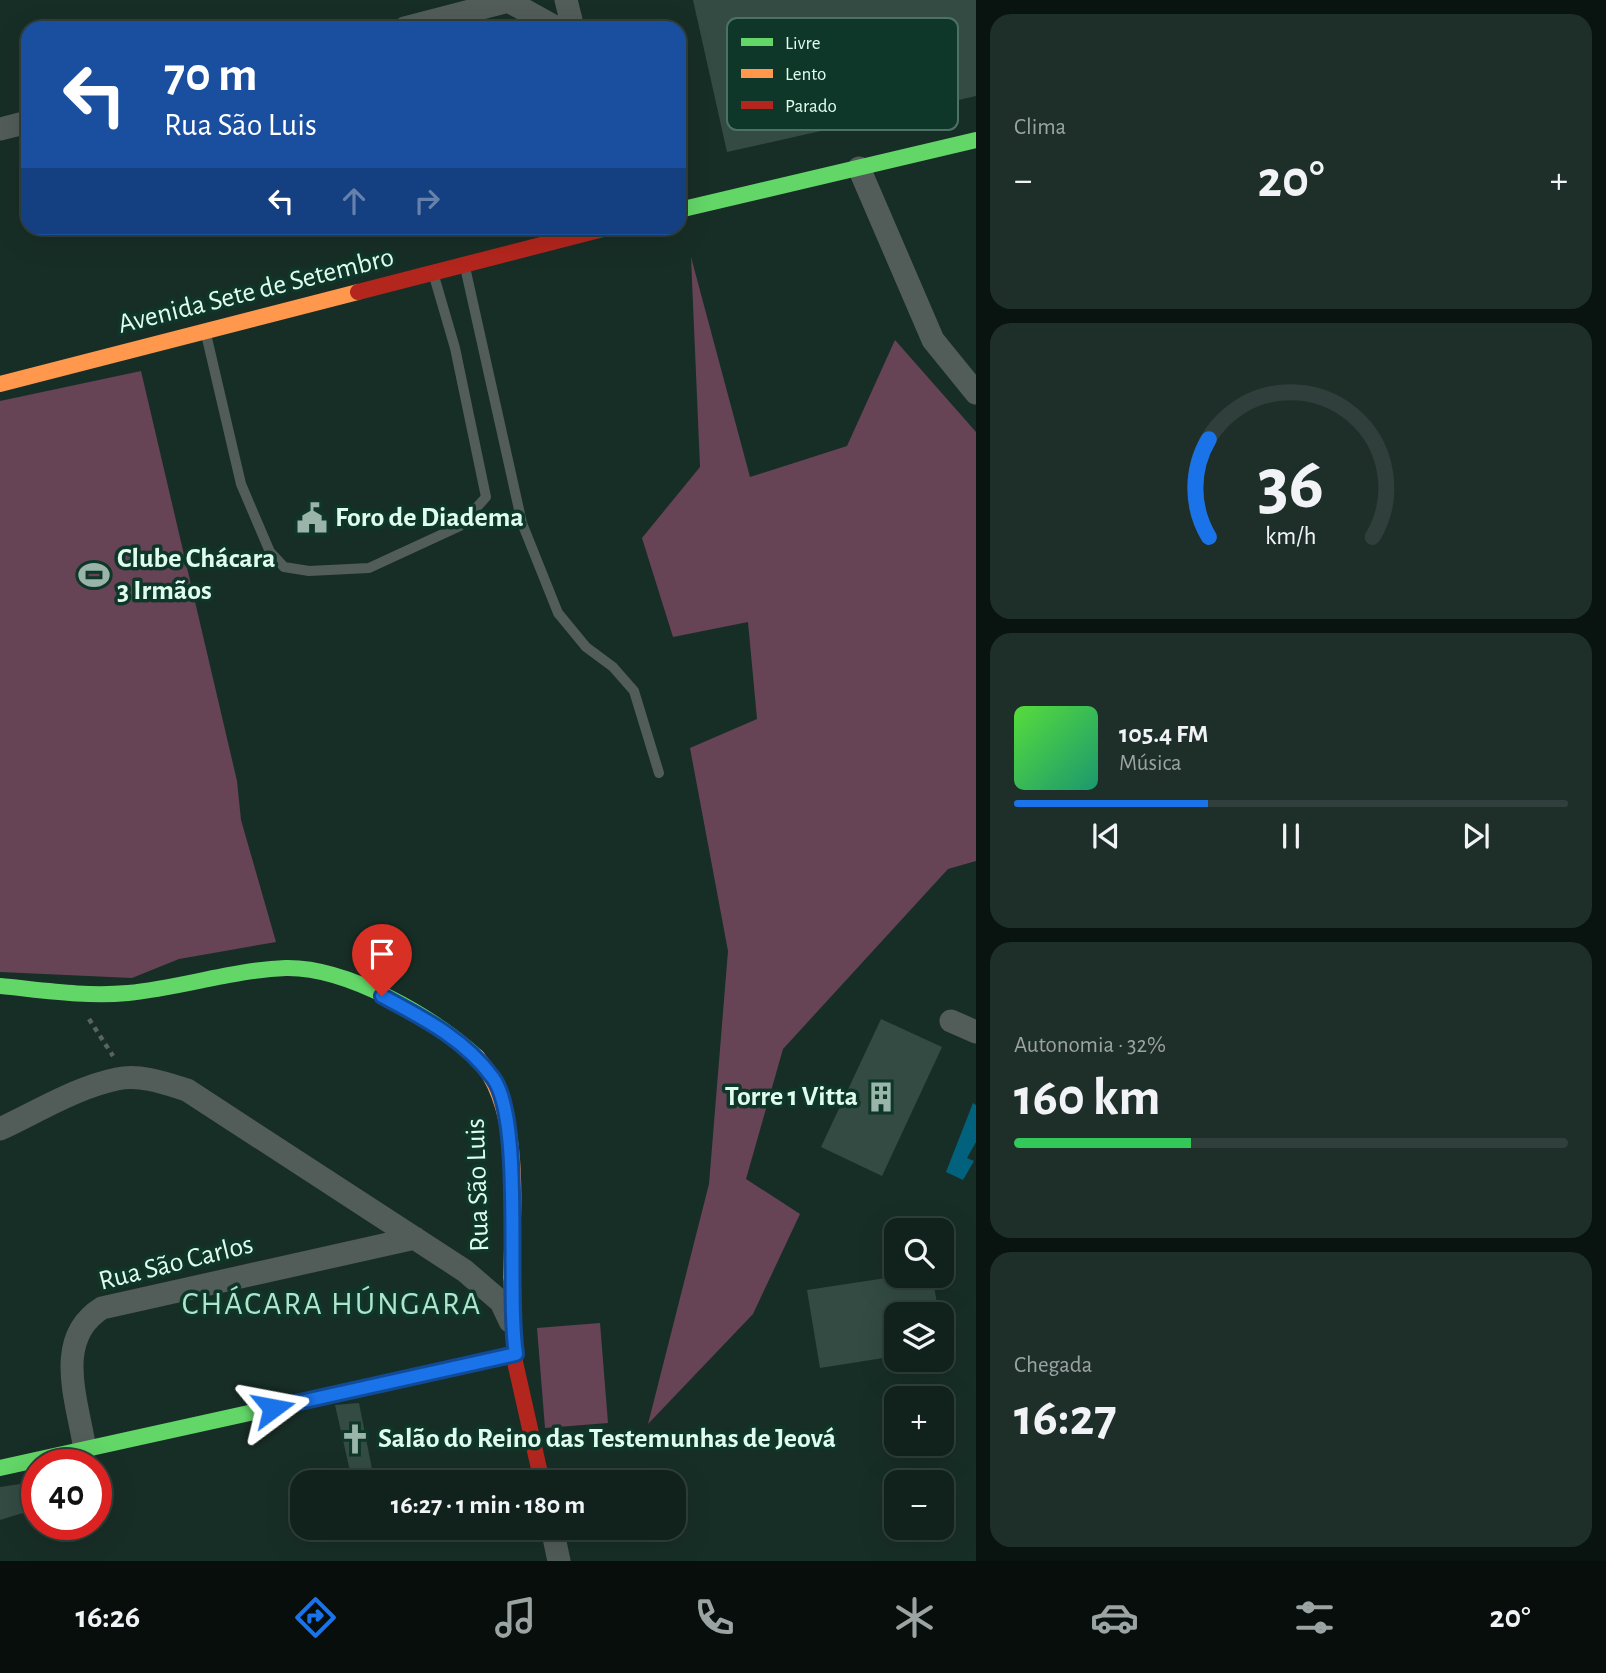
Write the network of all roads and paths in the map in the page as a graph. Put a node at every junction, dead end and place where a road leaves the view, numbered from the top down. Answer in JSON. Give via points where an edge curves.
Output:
{"nodes":[{"id":1,"x":566,"y":0,"type":"edge"},
{"id":2,"x":511,"y":1,"type":"edge"},
{"id":3,"x":432,"y":21,"type":"edge"},
{"id":4,"x":545,"y":21,"type":"edge"},
{"id":5,"x":571,"y":21,"type":"edge"},
{"id":6,"x":21,"y":124,"type":"edge"},
{"id":7,"x":0,"y":129,"type":"edge"},
{"id":8,"x":976,"y":140,"type":"edge"},
{"id":9,"x":859,"y":168,"type":"junction"},
{"id":10,"x":686,"y":208,"type":"edge"},
{"id":11,"x":579,"y":235,"type":"edge"},
{"id":12,"x":465,"y":264,"type":"junction"},
{"id":13,"x":433,"y":273,"type":"junction"},
{"id":14,"x":205,"y":331,"type":"junction"},
{"id":15,"x":0,"y":384,"type":"edge"},
{"id":16,"x":976,"y":393,"type":"edge"},
{"id":17,"x":659,"y":773,"type":"dead end"},
{"id":18,"x":0,"y":986,"type":"edge"},
{"id":19,"x":71,"y":993,"type":"junction"},
{"id":20,"x":951,"y":1021,"type":"dead end"},
{"id":21,"x":976,"y":1032,"type":"edge"},
{"id":22,"x":129,"y":1079,"type":"junction"},
{"id":23,"x":0,"y":1129,"type":"edge"},
{"id":24,"x":415,"y":1238,"type":"junction"},
{"id":25,"x":511,"y":1324,"type":"junction"},
{"id":26,"x":516,"y":1354,"type":"junction"},
{"id":27,"x":85,"y":1449,"type":"edge"},
{"id":28,"x":89,"y":1449,"type":"edge"},
{"id":29,"x":21,"y":1464,"type":"edge"},
{"id":30,"x":0,"y":1468,"type":"edge"},
{"id":31,"x":540,"y":1470,"type":"edge"},
{"id":32,"x":553,"y":1540,"type":"edge"},
{"id":33,"x":555,"y":1560,"type":"edge"}],
"edges":[{"from":1,"to":5,"type":"street"},
{"from":2,"to":3,"type":"street"},
{"from":2,"to":4,"type":"street"},
{"from":6,"to":7,"type":"street"},
{"from":8,"to":9,"type":"street"},
{"from":9,"to":10,"type":"street"},
{"from":9,"to":16,"type":"street","via":[[933,340]]},
{"from":11,"to":12,"type":"street","name":"Avenida Sete de Setembro"},
{"from":12,"to":13,"type":"street","name":"Avenida Sete de Setembro"},
{"from":12,"to":17,"type":"lane","via":[[522,523],[558,613],[586,647],[613,667],[634,691]]},
{"from":13,"to":14,"type":"street","name":"Avenida Sete de Setembro"},
{"from":13,"to":14,"type":"lane","via":[[455,348],[486,497],[460,526],[369,568],[284,567],[270,552],[241,484]]},
{"from":14,"to":15,"type":"street","name":"Avenida Sete de Setembro"},
{"from":18,"to":19,"type":"street","name":"Rua São Luis"},
{"from":19,"to":22,"type":"path"},
{"from":19,"to":25,"type":"street","name":"Rua São Luis","via":[[140,992],[304,968],[342,977],[439,1027],[495,1080],[506,1108]]},
{"from":20,"to":21,"type":"street"},
{"from":22,"to":23,"type":"street","via":[[118,1078],[76,1094]]},
{"from":22,"to":24,"type":"street","via":[[154,1080],[187,1090]]},
{"from":24,"to":25,"type":"street","via":[[501,1302]]},
{"from":24,"to":27,"type":"street","name":"Rua São Carlos","via":[[102,1308],[85,1318],[71,1360]]},
{"from":25,"to":26,"type":"street","name":"Rua São Luis"},
{"from":26,"to":28,"type":"street"},
{"from":26,"to":31,"type":"street","name":"Rua São Luis"},
{"from":29,"to":30,"type":"street"},
{"from":32,"to":33,"type":"street"}]}
